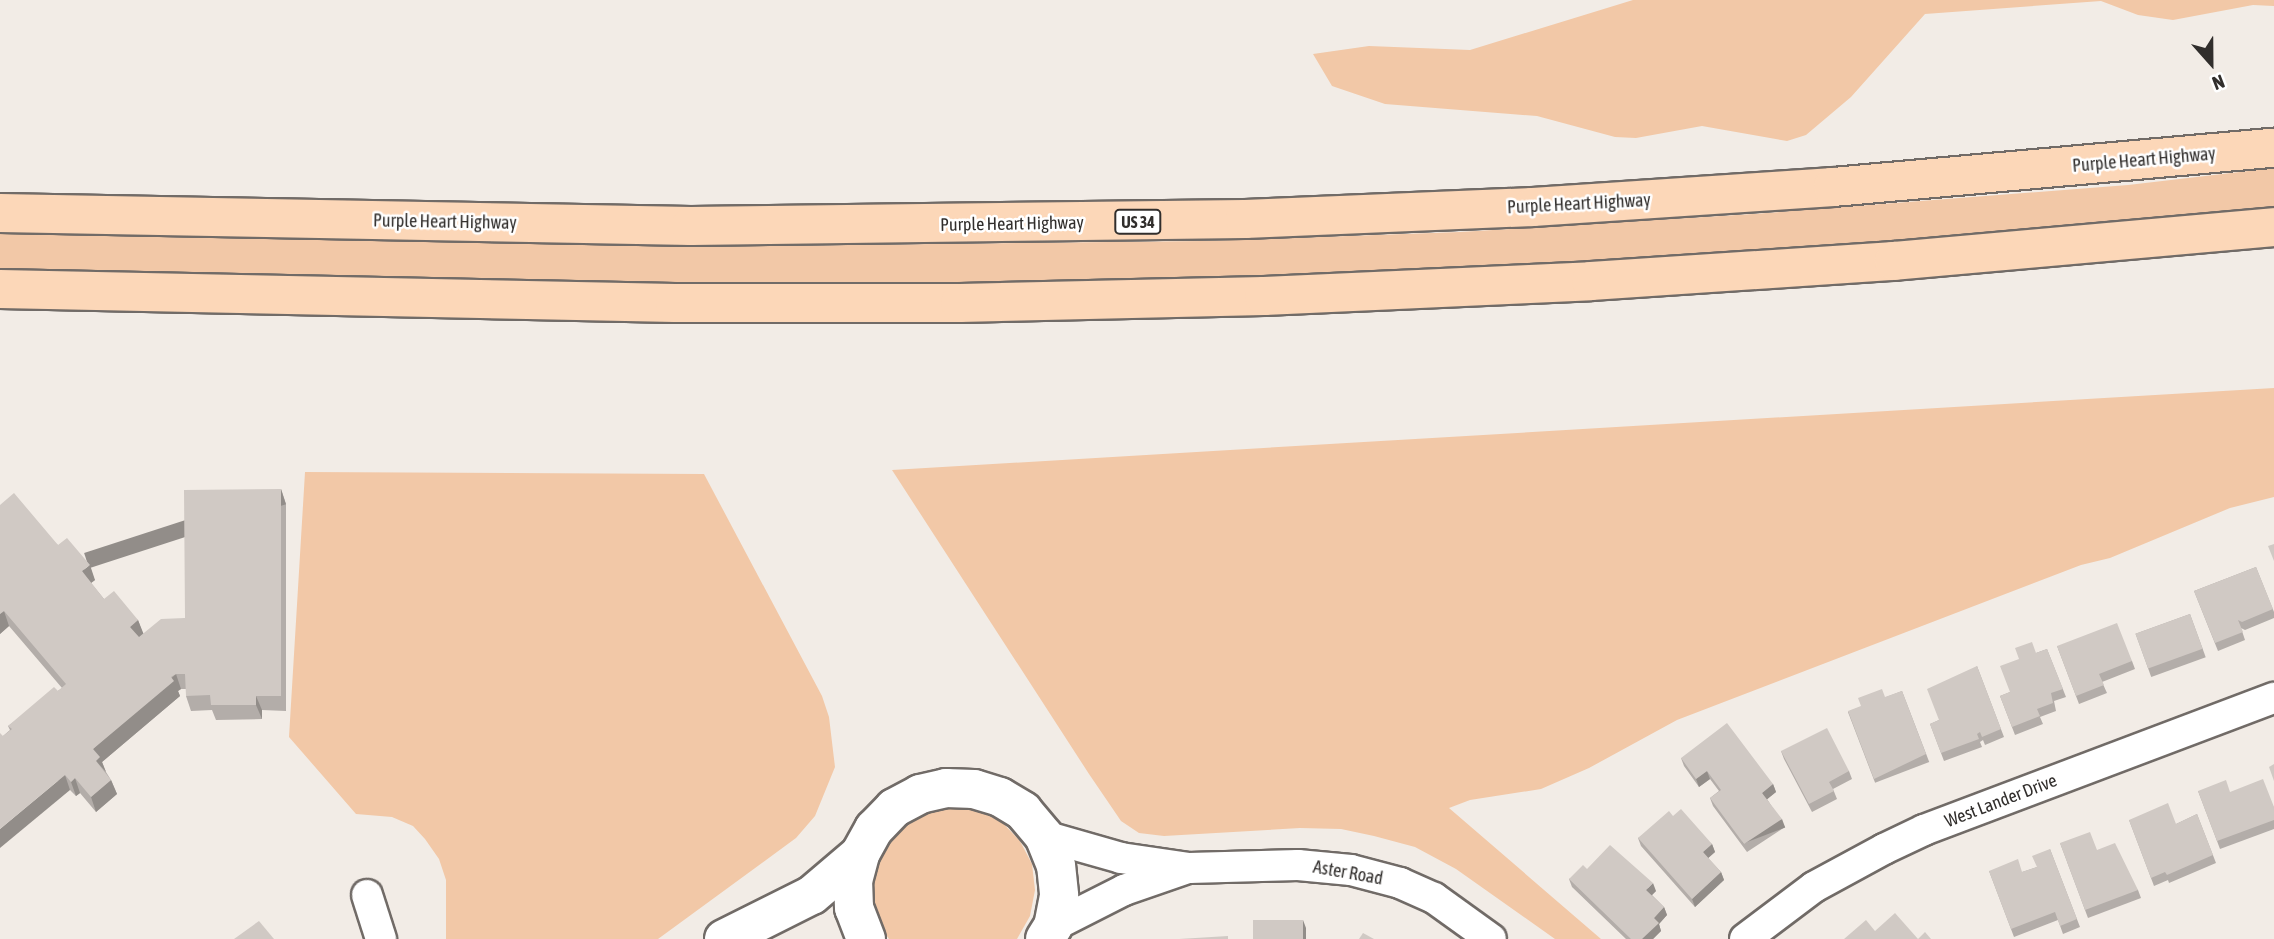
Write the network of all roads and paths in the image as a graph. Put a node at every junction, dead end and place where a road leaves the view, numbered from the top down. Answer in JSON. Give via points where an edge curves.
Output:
{"nodes":[{"id":1,"x":2274,"y":148,"type":"edge"},
{"id":2,"x":0,"y":213,"type":"edge"},
{"id":3,"x":2274,"y":227,"type":"edge"},
{"id":4,"x":0,"y":289,"type":"edge"},
{"id":5,"x":2274,"y":698,"type":"edge"},
{"id":6,"x":1044,"y":836,"type":"junction"},
{"id":7,"x":860,"y":854,"type":"junction"},
{"id":8,"x":1189,"y":868,"type":"junction"},
{"id":9,"x":367,"y":895,"type":"dead end"},
{"id":10,"x":1049,"y":933,"type":"edge"},
{"id":11,"x":381,"y":939,"type":"edge"},
{"id":12,"x":724,"y":939,"type":"edge"},
{"id":13,"x":866,"y":939,"type":"edge"},
{"id":14,"x":1491,"y":939,"type":"edge"},
{"id":15,"x":1745,"y":939,"type":"edge"}],
"edges":[{"from":1,"to":2,"type":"main road","name":"Purple Heart Highway","number":"US 34","via":[[1806,189],[1245,219],[691,226]]},
{"from":3,"to":4,"type":"main road","via":[[1894,261],[1264,296],[675,303]]},
{"from":5,"to":15,"type":"street","name":"West Lander Drive","via":[[1924,830],[1814,887]]},
{"from":6,"to":7,"type":"street","via":[[1023,811],[1000,797],[974,789],[946,788],[920,794],[894,808],[874,829]]},
{"from":6,"to":8,"type":"street","name":"Aster Road","via":[[1121,858]]},
{"from":6,"to":10,"type":"street","via":[[1056,865],[1059,896]]},
{"from":7,"to":12,"type":"street","via":[[812,895]]},
{"from":7,"to":13,"type":"street","via":[[853,881],[854,908]]},
{"from":8,"to":10,"type":"street","name":"Aster Road","via":[[1124,890]]},
{"from":8,"to":14,"type":"street","name":"Aster Road","via":[[1298,865],[1351,870],[1434,898]]},
{"from":9,"to":11,"type":"street"}]}
